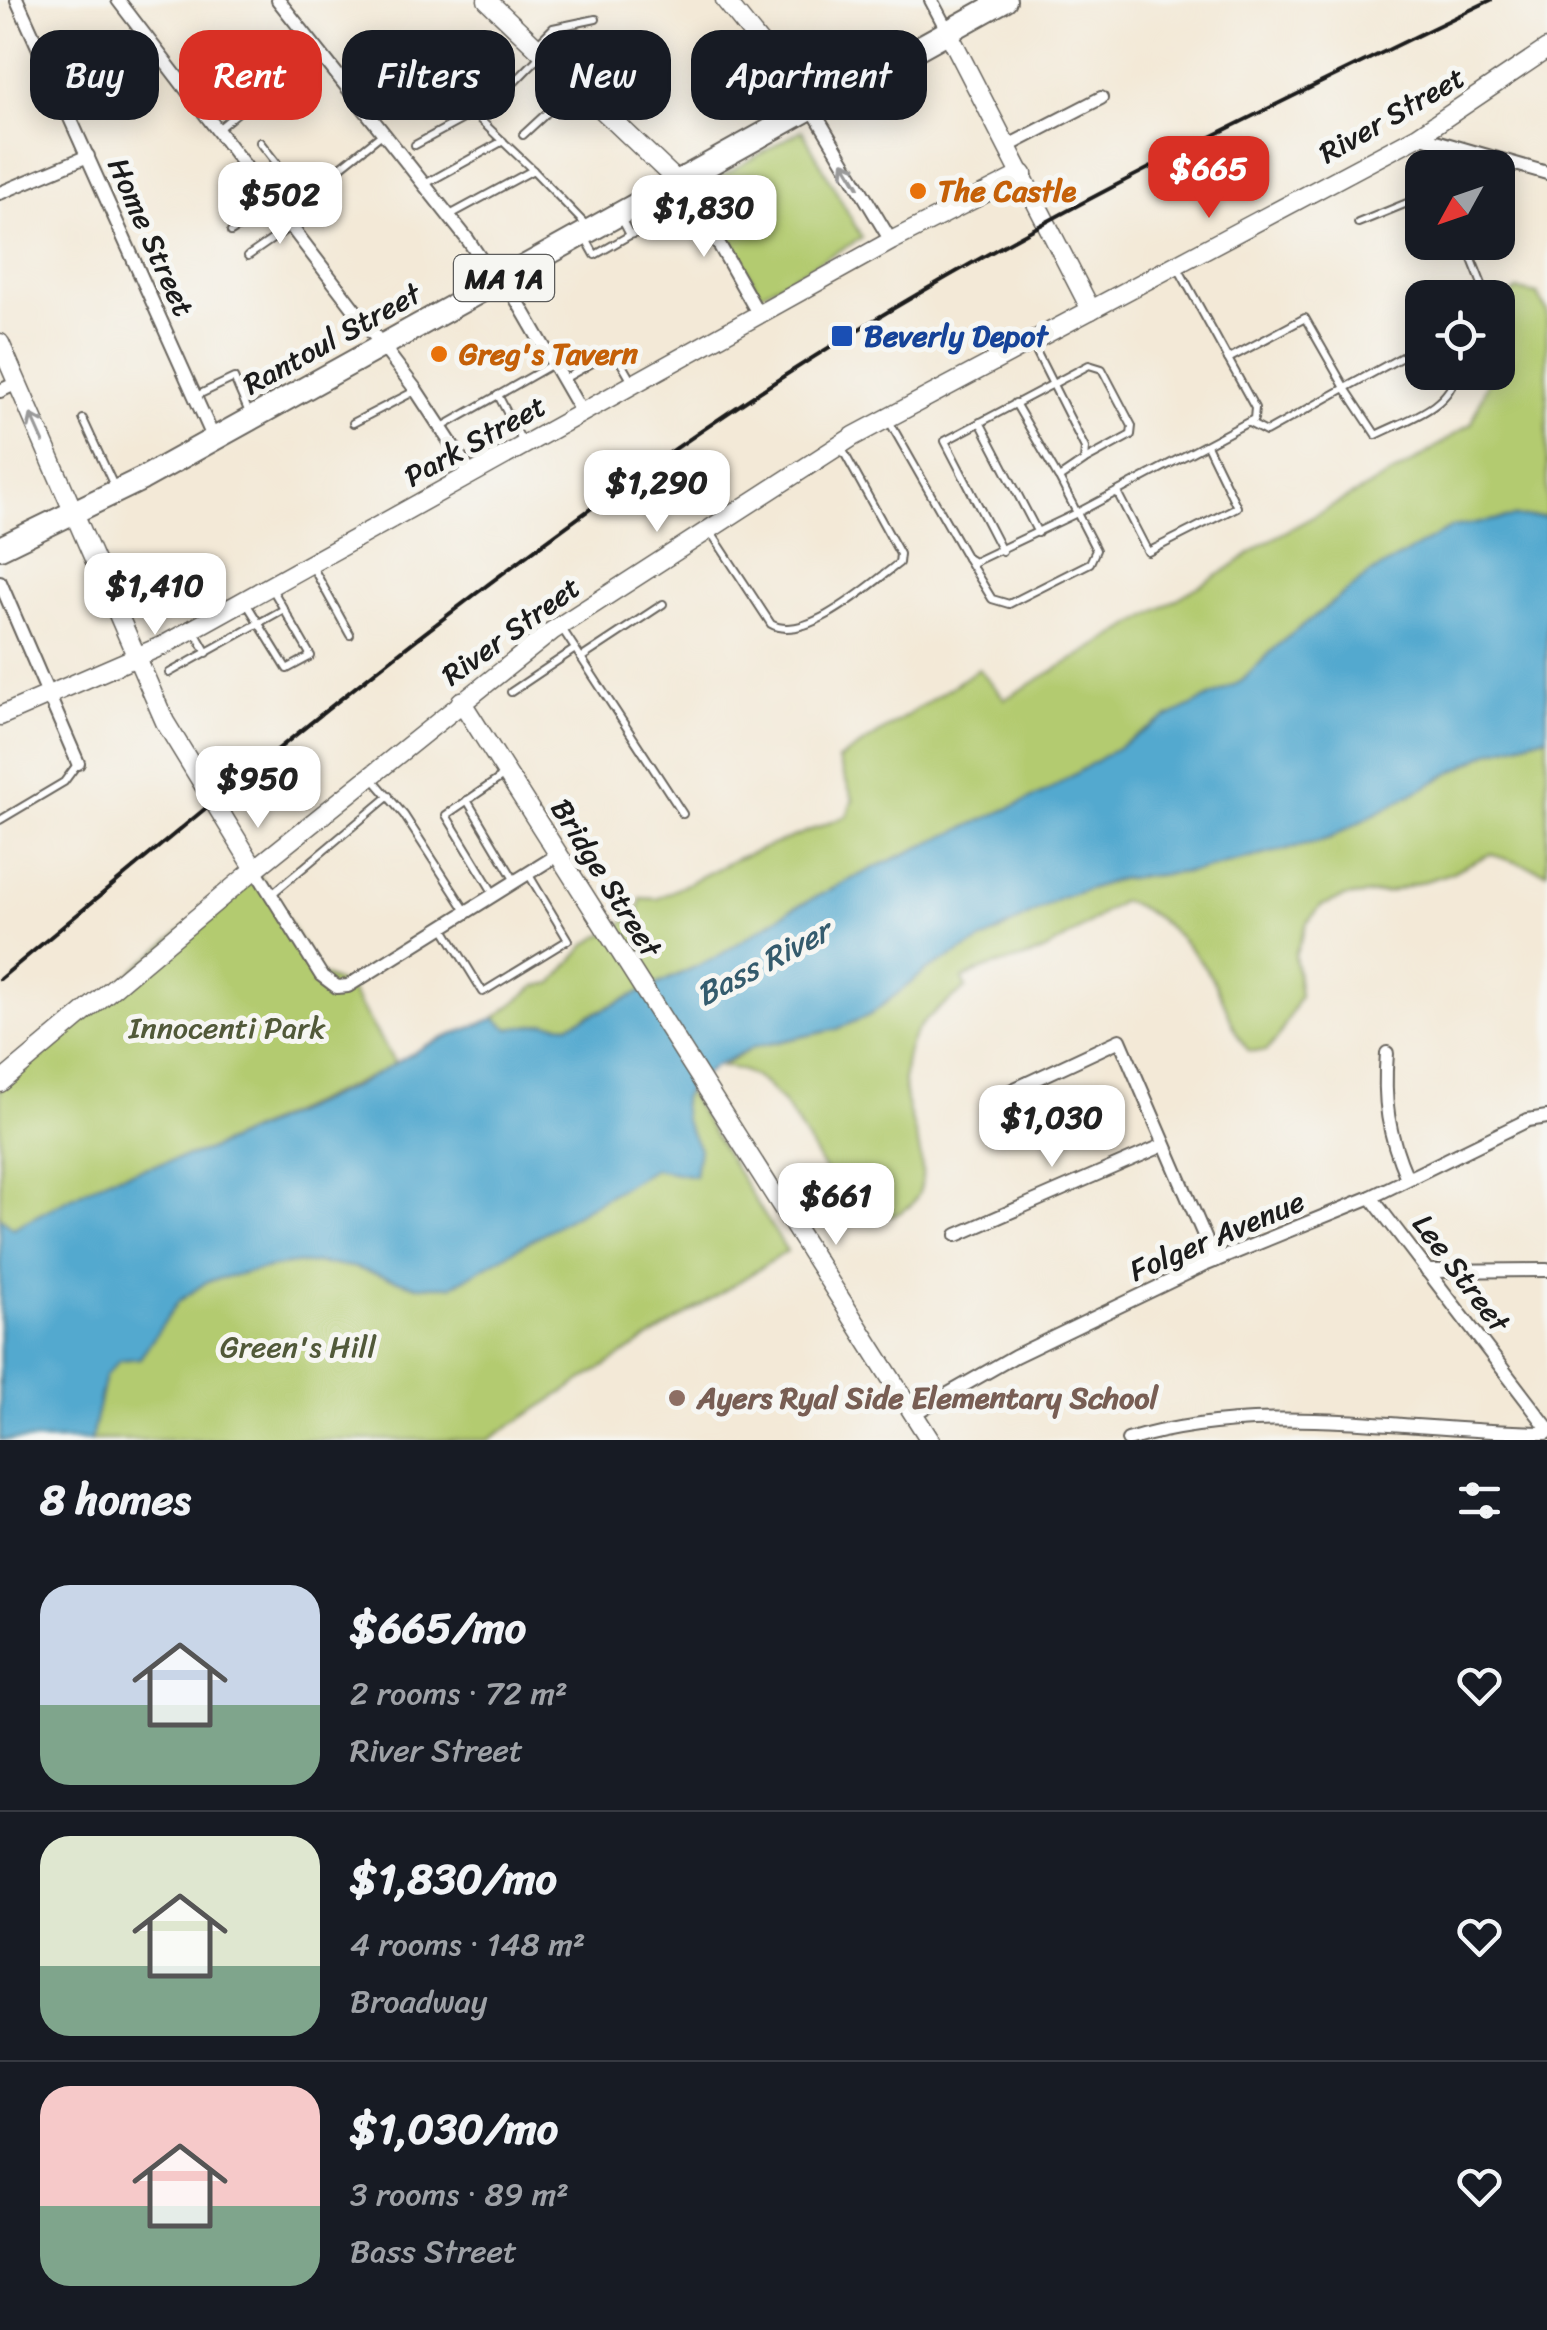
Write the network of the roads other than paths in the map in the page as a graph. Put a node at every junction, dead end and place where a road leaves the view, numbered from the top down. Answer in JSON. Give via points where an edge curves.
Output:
{"nodes":[{"id":1,"x":17,"y":0,"type":"edge"},
{"id":2,"x":118,"y":0,"type":"edge"},
{"id":3,"x":278,"y":0,"type":"edge"},
{"id":4,"x":487,"y":0,"type":"edge"},
{"id":5,"x":725,"y":0,"type":"edge"},
{"id":6,"x":932,"y":0,"type":"edge"},
{"id":7,"x":1004,"y":0,"type":"edge"},
{"id":8,"x":596,"y":19,"type":"dead end"},
{"id":9,"x":552,"y":30,"type":"edge"},
{"id":10,"x":749,"y":30,"type":"edge"},
{"id":11,"x":948,"y":32,"type":"junction"},
{"id":12,"x":927,"y":43,"type":"edge"},
{"id":13,"x":535,"y":45,"type":"edge"},
{"id":14,"x":1547,"y":48,"type":"edge"},
{"id":15,"x":535,"y":54,"type":"edge"},
{"id":16,"x":515,"y":79,"type":"edge"},
{"id":17,"x":342,"y":80,"type":"edge"},
{"id":18,"x":1101,"y":98,"type":"dead end"},
{"id":19,"x":229,"y":120,"type":"edge"},
{"id":20,"x":373,"y":120,"type":"edge"},
{"id":21,"x":463,"y":120,"type":"edge"},
{"id":22,"x":480,"y":120,"type":"edge"},
{"id":23,"x":540,"y":120,"type":"edge"},
{"id":24,"x":613,"y":120,"type":"edge"},
{"id":25,"x":788,"y":120,"type":"edge"},
{"id":26,"x":819,"y":120,"type":"edge"},
{"id":27,"x":217,"y":130,"type":"junction"},
{"id":28,"x":383,"y":133,"type":"junction"},
{"id":29,"x":524,"y":135,"type":"dead end"},
{"id":30,"x":1418,"y":136,"type":"junction"},
{"id":31,"x":260,"y":142,"type":"dead end"},
{"id":32,"x":503,"y":142,"type":"junction"},
{"id":33,"x":415,"y":145,"type":"dead end"},
{"id":34,"x":1008,"y":146,"type":"junction"},
{"id":35,"x":88,"y":156,"type":"junction"},
{"id":36,"x":532,"y":170,"type":"junction"},
{"id":37,"x":1547,"y":172,"type":"edge"},
{"id":38,"x":1023,"y":174,"type":"junction"},
{"id":39,"x":678,"y":182,"type":"junction"},
{"id":40,"x":424,"y":185,"type":"junction"},
{"id":41,"x":260,"y":187,"type":"junction"},
{"id":42,"x":0,"y":193,"type":"edge"},
{"id":43,"x":1405,"y":204,"type":"edge"},
{"id":44,"x":278,"y":209,"type":"junction"},
{"id":45,"x":449,"y":216,"type":"junction"},
{"id":46,"x":1358,"y":223,"type":"dead end"},
{"id":47,"x":624,"y":225,"type":"junction"},
{"id":48,"x":291,"y":227,"type":"junction"},
{"id":49,"x":709,"y":227,"type":"junction"},
{"id":50,"x":230,"y":232,"type":"dead end"},
{"id":51,"x":587,"y":232,"type":"junction"},
{"id":52,"x":891,"y":241,"type":"junction"},
{"id":53,"x":248,"y":256,"type":"dead end"},
{"id":54,"x":1176,"y":265,"type":"junction"},
{"id":55,"x":500,"y":280,"type":"junction"},
{"id":56,"x":1091,"y":310,"type":"junction"},
{"id":57,"x":759,"y":315,"type":"junction"},
{"id":58,"x":1032,"y":342,"type":"junction"},
{"id":59,"x":0,"y":343,"type":"edge"},
{"id":60,"x":383,"y":345,"type":"junction"},
{"id":61,"x":1405,"y":355,"type":"edge"},
{"id":62,"x":1226,"y":356,"type":"junction"},
{"id":63,"x":554,"y":364,"type":"junction"},
{"id":64,"x":563,"y":380,"type":"junction"},
{"id":65,"x":1052,"y":382,"type":"junction"},
{"id":66,"x":633,"y":385,"type":"junction"},
{"id":67,"x":9,"y":387,"type":"edge"},
{"id":68,"x":1345,"y":388,"type":"junction"},
{"id":69,"x":416,"y":390,"type":"junction"},
{"id":70,"x":1452,"y":390,"type":"edge"},
{"id":71,"x":498,"y":395,"type":"junction"},
{"id":72,"x":195,"y":396,"type":"junction"},
{"id":73,"x":1015,"y":403,"type":"junction"},
{"id":74,"x":582,"y":413,"type":"junction"},
{"id":75,"x":252,"y":418,"type":"junction"},
{"id":76,"x":887,"y":418,"type":"junction"},
{"id":77,"x":83,"y":419,"type":"dead end"},
{"id":78,"x":980,"y":422,"type":"junction"},
{"id":79,"x":353,"y":423,"type":"dead end"},
{"id":80,"x":1249,"y":423,"type":"junction"},
{"id":81,"x":442,"y":426,"type":"junction"},
{"id":82,"x":214,"y":439,"type":"junction"},
{"id":83,"x":524,"y":445,"type":"junction"},
{"id":84,"x":840,"y":445,"type":"junction"},
{"id":85,"x":1207,"y":445,"type":"junction"},
{"id":86,"x":1084,"y":461,"type":"junction"},
{"id":87,"x":470,"y":474,"type":"junction"},
{"id":88,"x":1058,"y":478,"type":"junction"},
{"id":89,"x":117,"y":492,"type":"junction"},
{"id":90,"x":1116,"y":492,"type":"junction"},
{"id":91,"x":1078,"y":513,"type":"junction"},
{"id":92,"x":74,"y":514,"type":"junction"},
{"id":93,"x":709,"y":530,"type":"junction"},
{"id":94,"x":1038,"y":533,"type":"junction"},
{"id":95,"x":0,"y":548,"type":"edge"},
{"id":96,"x":1002,"y":551,"type":"junction"},
{"id":97,"x":967,"y":558,"type":"junction"},
{"id":98,"x":311,"y":563,"type":"junction"},
{"id":99,"x":0,"y":582,"type":"edge"},
{"id":100,"x":270,"y":586,"type":"junction"},
{"id":101,"x":244,"y":600,"type":"junction"},
{"id":102,"x":663,"y":604,"type":"dead end"},
{"id":103,"x":284,"y":609,"type":"junction"},
{"id":104,"x":259,"y":623,"type":"junction"},
{"id":105,"x":560,"y":626,"type":"junction"},
{"id":106,"x":193,"y":629,"type":"junction"},
{"id":107,"x":350,"y":635,"type":"dead end"},
{"id":108,"x":575,"y":649,"type":"junction"},
{"id":109,"x":206,"y":653,"type":"junction"},
{"id":110,"x":138,"y":657,"type":"junction"},
{"id":111,"x":581,"y":658,"type":"junction"},
{"id":112,"x":169,"y":673,"type":"dead end"},
{"id":113,"x":511,"y":692,"type":"dead end"},
{"id":114,"x":48,"y":694,"type":"junction"},
{"id":115,"x":460,"y":702,"type":"junction"},
{"id":116,"x":0,"y":716,"type":"edge"},
{"id":117,"x":78,"y":763,"type":"joint"},
{"id":118,"x":507,"y":773,"type":"junction"},
{"id":119,"x":369,"y":776,"type":"junction"},
{"id":120,"x":389,"y":796,"type":"junction"},
{"id":121,"x":467,"y":800,"type":"junction"},
{"id":122,"x":683,"y":814,"type":"dead end"},
{"id":123,"x":0,"y":820,"type":"edge"},
{"id":124,"x":559,"y":854,"type":"junction"},
{"id":125,"x":254,"y":868,"type":"junction"},
{"id":126,"x":528,"y":874,"type":"junction"},
{"id":127,"x":515,"y":882,"type":"junction"},
{"id":128,"x":271,"y":894,"type":"junction"},
{"id":129,"x":494,"y":895,"type":"junction"},
{"id":130,"x":466,"y":912,"type":"junction"},
{"id":131,"x":444,"y":927,"type":"junction"},
{"id":132,"x":1387,"y":1053,"type":"dead end"},
{"id":133,"x":0,"y":1083,"type":"edge"},
{"id":134,"x":1004,"y":1094,"type":"dead end"},
{"id":135,"x":1547,"y":1117,"type":"edge"},
{"id":136,"x":1164,"y":1145,"type":"junction"},
{"id":137,"x":1407,"y":1178,"type":"junction"},
{"id":138,"x":1371,"y":1197,"type":"junction"},
{"id":139,"x":956,"y":1234,"type":"dead end"},
{"id":140,"x":1215,"y":1261,"type":"junction"},
{"id":141,"x":1547,"y":1270,"type":"edge"},
{"id":142,"x":1427,"y":1271,"type":"junction"},
{"id":143,"x":913,"y":1414,"type":"junction"},
{"id":144,"x":1547,"y":1430,"type":"edge"},
{"id":145,"x":1462,"y":1436,"type":"edge"},
{"id":146,"x":930,"y":1440,"type":"edge"},
{"id":147,"x":1128,"y":1440,"type":"edge"}],
"edges":[{"from":1,"to":35,"type":"street","name":"Home Street"},
{"from":2,"to":27,"type":"street"},
{"from":3,"to":17,"type":"street"},
{"from":4,"to":13,"type":"street"},
{"from":5,"to":10,"type":"street"},
{"from":6,"to":11,"type":"street"},
{"from":7,"to":11,"type":"highway","name":"Rantoul Street","number":"MA 1A"},
{"from":8,"to":9,"type":"lane"},
{"from":11,"to":12,"type":"highway","name":"Rantoul Street","number":"MA 1A"},
{"from":11,"to":34,"type":"street"},
{"from":14,"to":30,"type":"street","name":"River Street"},
{"from":15,"to":16,"type":"lane"},
{"from":18,"to":34,"type":"street"},
{"from":19,"to":27,"type":"lane"},
{"from":20,"to":28,"type":"street"},
{"from":21,"to":33,"type":"lane"},
{"from":22,"to":32,"type":"lane"},
{"from":23,"to":29,"type":"lane"},
{"from":24,"to":39,"type":"street"},
{"from":25,"to":39,"type":"highway","name":"Rantoul Street","number":"MA 1A"},
{"from":52,"to":26,"type":"street","one_way":true},
{"from":27,"to":41,"type":"street"},
{"from":28,"to":40,"type":"street"},
{"from":28,"to":44,"type":"lane"},
{"from":30,"to":37,"type":"street"},
{"from":30,"to":54,"type":"street","name":"River Street"},
{"from":31,"to":41,"type":"lane","via":[[281,169]]},
{"from":32,"to":36,"type":"lane"},
{"from":32,"to":40,"type":"lane"},
{"from":34,"to":38,"type":"street"},
{"from":35,"to":42,"type":"street"},
{"from":35,"to":72,"type":"street","name":"Home Street"},
{"from":36,"to":45,"type":"lane"},
{"from":36,"to":51,"type":"lane"},
{"from":38,"to":52,"type":"street","name":"Park Street"},
{"from":38,"to":56,"type":"street"},
{"from":39,"to":47,"type":"highway","name":"Rantoul Street","number":"MA 1A"},
{"from":39,"to":49,"type":"street"},
{"from":40,"to":45,"type":"street"},
{"from":41,"to":44,"type":"street"},
{"from":43,"to":46,"type":"lane"},
{"from":44,"to":48,"type":"street"},
{"from":44,"to":50,"type":"lane"},
{"from":45,"to":55,"type":"street"},
{"from":47,"to":49,"type":"lane","via":[[666,237]]},
{"from":47,"to":51,"type":"highway","name":"Rantoul Street","number":"MA 1A"},
{"from":48,"to":53,"type":"lane"},
{"from":48,"to":60,"type":"street"},
{"from":49,"to":57,"type":"street"},
{"from":51,"to":55,"type":"highway","name":"Rantoul Street","number":"MA 1A"},
{"from":52,"to":57,"type":"street","name":"Park Street"},
{"from":54,"to":56,"type":"street","name":"River Street"},
{"from":54,"to":62,"type":"lane"},
{"from":55,"to":60,"type":"highway","name":"Rantoul Street","number":"MA 1A"},
{"from":55,"to":63,"type":"street"},
{"from":56,"to":58,"type":"street","name":"River Street"},
{"from":57,"to":66,"type":"street","name":"Park Street"},
{"from":58,"to":65,"type":"lane"},
{"from":58,"to":76,"type":"street","name":"River Street"},
{"from":59,"to":67,"type":"street"},
{"from":60,"to":69,"type":"street"},
{"from":60,"to":75,"type":"highway","name":"Rantoul Street","number":"MA 1A"},
{"from":61,"to":68,"type":"lane"},
{"from":62,"to":68,"type":"lane","via":[[1305,318]]},
{"from":62,"to":80,"type":"lane","via":[[1254,408]]},
{"from":63,"to":64,"type":"street"},
{"from":63,"to":71,"type":"lane"},
{"from":64,"to":66,"type":"lane","via":[[614,351]]},
{"from":64,"to":74,"type":"street"},
{"from":65,"to":73,"type":"lane"},
{"from":65,"to":86,"type":"lane","via":[[1085,448]]},
{"from":65,"to":86,"type":"lane","via":[[1089,365],[1102,369],[1132,426],[1131,435]]},
{"from":66,"to":74,"type":"street","name":"Park Street"},
{"from":92,"to":67,"type":"street","one_way":true},
{"from":68,"to":70,"type":"lane","via":[[1376,435]]},
{"from":68,"to":80,"type":"lane","via":[[1278,428],[1266,432]]},
{"from":69,"to":79,"type":"lane"},
{"from":69,"to":81,"type":"street"},
{"from":71,"to":81,"type":"lane"},
{"from":71,"to":83,"type":"lane"},
{"from":72,"to":75,"type":"lane","via":[[234,378]]},
{"from":72,"to":82,"type":"street","name":"Home Street"},
{"from":73,"to":78,"type":"lane"},
{"from":73,"to":88,"type":"lane"},
{"from":74,"to":83,"type":"street","name":"Park Street"},
{"from":75,"to":82,"type":"highway","name":"Rantoul Street","number":"MA 1A"},
{"from":76,"to":84,"type":"street","name":"River Street"},
{"from":76,"to":97,"type":"lane"},
{"from":77,"to":89,"type":"lane"},
{"from":78,"to":94,"type":"lane"},
{"from":78,"to":96,"type":"lane","via":[[944,442]]},
{"from":80,"to":85,"type":"lane"},
{"from":81,"to":87,"type":"street"},
{"from":82,"to":89,"type":"highway","name":"Rantoul Street","number":"MA 1A"},
{"from":83,"to":87,"type":"street","name":"Park Street"},
{"from":84,"to":93,"type":"street","name":"River Street"},
{"from":84,"to":93,"type":"lane","via":[[900,563],[829,614],[796,628],[771,624]]},
{"from":85,"to":90,"type":"lane"},
{"from":85,"to":90,"type":"lane","via":[[1237,507],[1148,552]]},
{"from":86,"to":88,"type":"lane"},
{"from":87,"to":98,"type":"street","name":"Park Street"},
{"from":88,"to":91,"type":"lane"},
{"from":89,"to":92,"type":"highway","name":"Rantoul Street","number":"MA 1A"},
{"from":90,"to":91,"type":"lane"},
{"from":91,"to":94,"type":"lane"},
{"from":91,"to":97,"type":"lane","via":[[1096,550],[1090,562],[1010,604],[992,599]]},
{"from":92,"to":95,"type":"highway","name":"Rantoul Street","number":"MA 1A"},
{"from":92,"to":110,"type":"street"},
{"from":93,"to":105,"type":"street","name":"River Street"},
{"from":94,"to":96,"type":"lane"},
{"from":96,"to":97,"type":"lane","via":[[979,562]]},
{"from":98,"to":100,"type":"street","name":"Park Street"},
{"from":98,"to":107,"type":"lane"},
{"from":99,"to":114,"type":"street"},
{"from":100,"to":101,"type":"street","name":"Park Street"},
{"from":100,"to":103,"type":"lane"},
{"from":101,"to":104,"type":"lane"},
{"from":101,"to":106,"type":"street","name":"Park Street"},
{"from":102,"to":111,"type":"lane"},
{"from":103,"to":104,"type":"lane"},
{"from":103,"to":104,"type":"lane","via":[[311,656],[286,669]]},
{"from":104,"to":109,"type":"lane"},
{"from":105,"to":108,"type":"lane"},
{"from":105,"to":115,"type":"street","name":"River Street"},
{"from":106,"to":109,"type":"lane"},
{"from":106,"to":110,"type":"street","name":"Park Street"},
{"from":108,"to":111,"type":"lane"},
{"from":108,"to":113,"type":"lane"},
{"from":109,"to":112,"type":"lane"},
{"from":110,"to":114,"type":"street","name":"Park Street"},
{"from":110,"to":125,"type":"street","via":[[176,746]]},
{"from":111,"to":122,"type":"lane"},
{"from":114,"to":116,"type":"street","name":"Park Street"},
{"from":114,"to":117,"type":"street"},
{"from":115,"to":118,"type":"street","name":"Bridge Street"},
{"from":115,"to":119,"type":"street","name":"River Street"},
{"from":117,"to":123,"type":"lane","via":[[64,782]]},
{"from":118,"to":121,"type":"lane"},
{"from":118,"to":124,"type":"street","name":"Bridge Street"},
{"from":119,"to":120,"type":"lane"},
{"from":119,"to":125,"type":"street","name":"River Street"},
{"from":120,"to":128,"type":"lane"},
{"from":120,"to":130,"type":"lane"},
{"from":121,"to":127,"type":"lane"},
{"from":121,"to":129,"type":"lane","via":[[446,814]]},
{"from":124,"to":126,"type":"street"},
{"from":124,"to":143,"type":"street","name":"Bridge Street"},
{"from":125,"to":128,"type":"street"},
{"from":125,"to":133,"type":"street","name":"River Street"},
{"from":126,"to":127,"type":"street"},
{"from":126,"to":131,"type":"lane","via":[[568,940],[483,992]]},
{"from":127,"to":129,"type":"street"},
{"from":128,"to":131,"type":"street","via":[[321,974],[338,986],[356,982]]},
{"from":129,"to":130,"type":"street"},
{"from":130,"to":131,"type":"street"},
{"from":132,"to":137,"type":"street","via":[[1384,1104]]},
{"from":134,"to":136,"type":"street","via":[[1120,1040]]},
{"from":135,"to":137,"type":"street","name":"Folger Avenue"},
{"from":136,"to":139,"type":"street"},
{"from":136,"to":140,"type":"street"},
{"from":137,"to":138,"type":"street","name":"Folger Avenue"},
{"from":138,"to":140,"type":"street","name":"Folger Avenue"},
{"from":138,"to":142,"type":"street","name":"Lee Street"},
{"from":140,"to":143,"type":"street","name":"Folger Avenue","via":[[1015,1356]]},
{"from":141,"to":142,"type":"street"},
{"from":142,"to":144,"type":"street","name":"Lee Street"},
{"from":143,"to":146,"type":"street","name":"Bridge Street"},
{"from":144,"to":145,"type":"street"},
{"from":145,"to":147,"type":"street","via":[[1245,1417]]}]}
